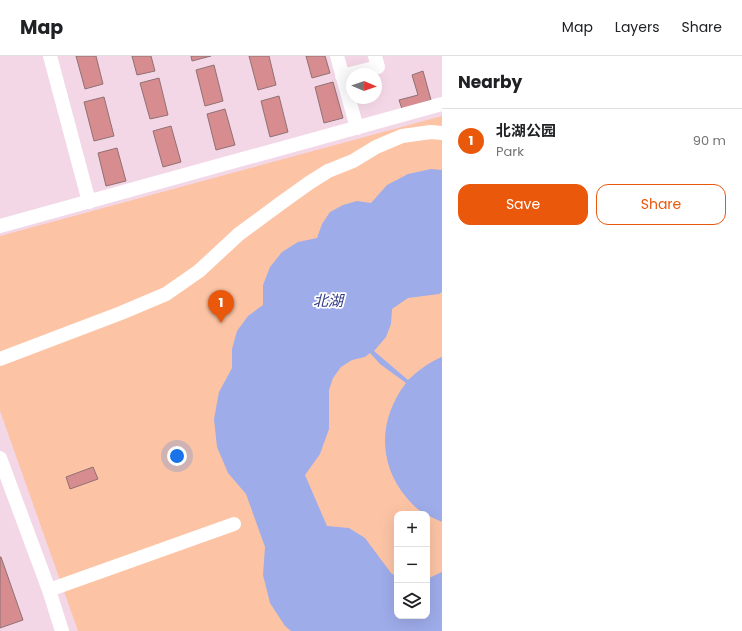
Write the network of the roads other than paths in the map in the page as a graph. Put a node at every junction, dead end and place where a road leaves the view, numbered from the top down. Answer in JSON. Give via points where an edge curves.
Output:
{"nodes":[{"id":1,"x":50,"y":56,"type":"edge"},
{"id":2,"x":337,"y":56,"type":"edge"},
{"id":3,"x":375,"y":56,"type":"edge"},
{"id":4,"x":342,"y":76,"type":"junction"},
{"id":5,"x":442,"y":104,"type":"edge"},
{"id":6,"x":357,"y":128,"type":"junction"},
{"id":7,"x":442,"y":133,"type":"edge"},
{"id":8,"x":89,"y":202,"type":"junction"},
{"id":9,"x":0,"y":226,"type":"edge"},
{"id":10,"x":0,"y":359,"type":"edge"},
{"id":11,"x":0,"y":458,"type":"edge"},
{"id":12,"x":234,"y":524,"type":"dead end"},
{"id":13,"x":49,"y":590,"type":"junction"},
{"id":14,"x":62,"y":631,"type":"edge"}],
"edges":[{"from":1,"to":8,"type":"street"},
{"from":2,"to":4,"type":"street"},
{"from":3,"to":4,"type":"street","via":[[378,67]]},
{"from":4,"to":6,"type":"street"},
{"from":5,"to":6,"type":"street"},
{"from":6,"to":8,"type":"street"},
{"from":7,"to":10,"type":"street","via":[[402,136],[328,171],[281,202],[239,234],[200,271],[166,294]]},
{"from":8,"to":9,"type":"street"},
{"from":11,"to":13,"type":"street"},
{"from":12,"to":13,"type":"street"},
{"from":13,"to":14,"type":"street"}]}
